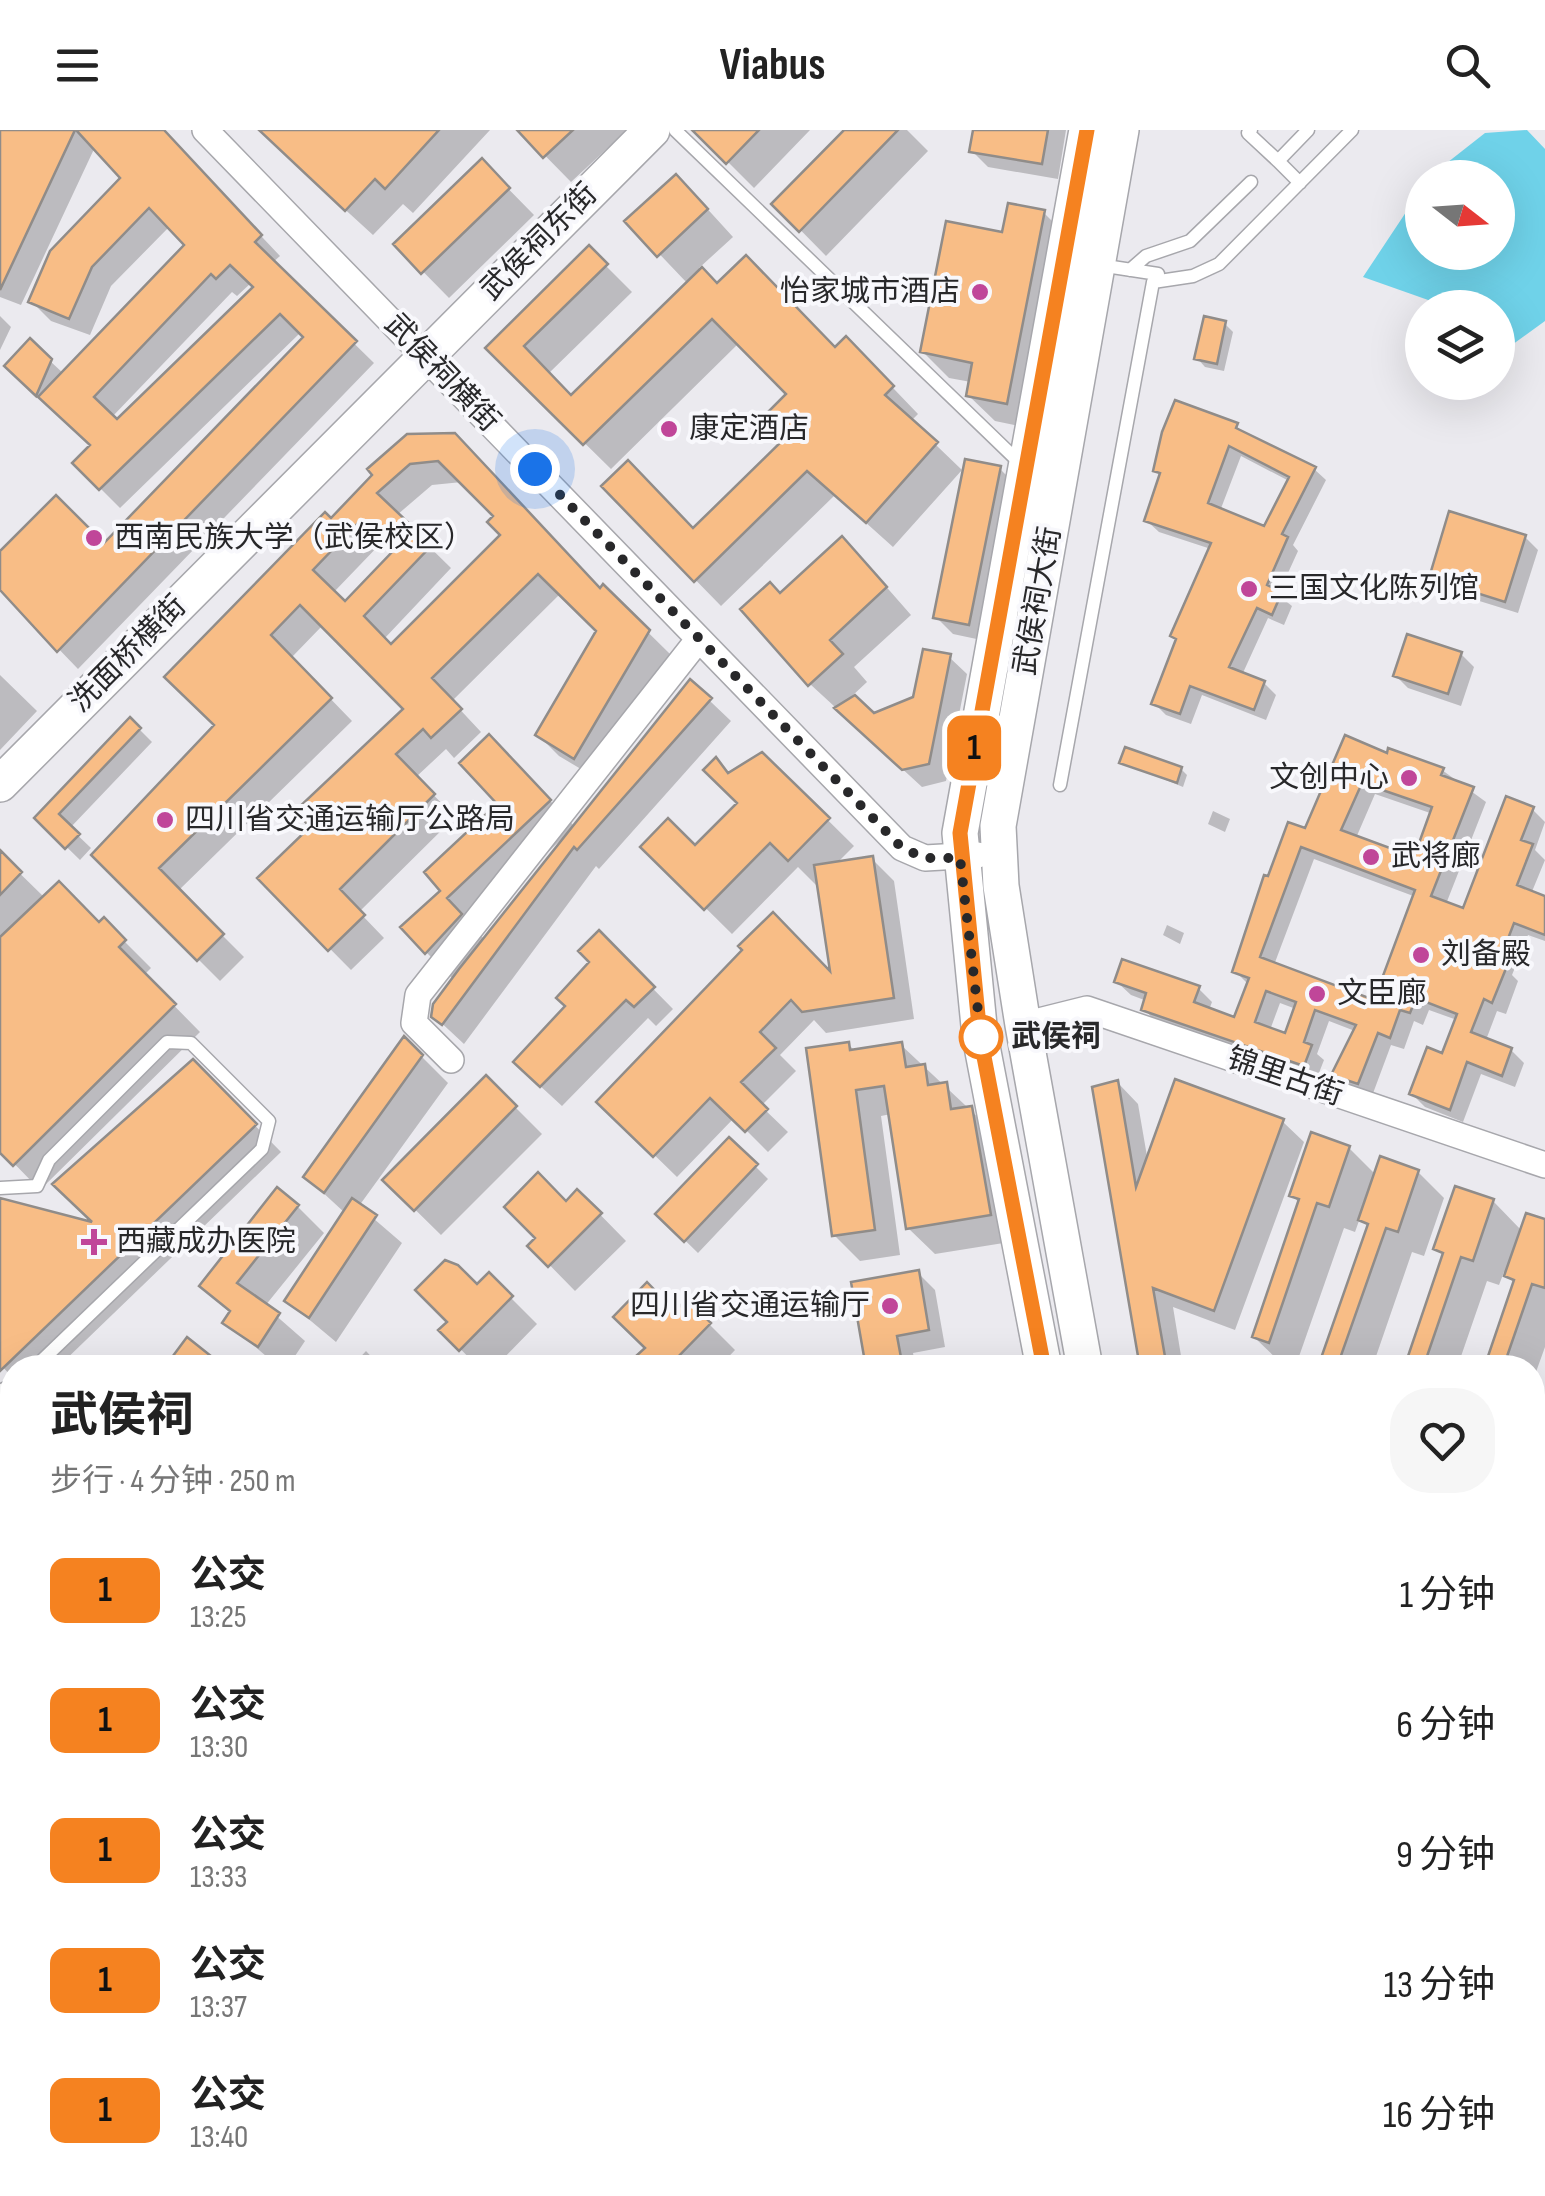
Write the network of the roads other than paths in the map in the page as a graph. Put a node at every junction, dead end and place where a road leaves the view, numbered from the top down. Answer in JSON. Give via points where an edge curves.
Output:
{"nodes":[{"id":1,"x":205,"y":130,"type":"edge"},
{"id":2,"x":652,"y":130,"type":"edge"},
{"id":3,"x":674,"y":130,"type":"edge"},
{"id":4,"x":1088,"y":130,"type":"edge"},
{"id":5,"x":1121,"y":130,"type":"edge"},
{"id":6,"x":1252,"y":130,"type":"edge"},
{"id":7,"x":1308,"y":130,"type":"edge"},
{"id":8,"x":1352,"y":130,"type":"edge"},
{"id":9,"x":1278,"y":161,"type":"junction"},
{"id":10,"x":1251,"y":182,"type":"dead end"},
{"id":11,"x":1300,"y":183,"type":"junction"},
{"id":12,"x":1114,"y":267,"type":"junction"},
{"id":13,"x":1152,"y":282,"type":"junction"},
{"id":14,"x":426,"y":355,"type":"junction"},
{"id":15,"x":1026,"y":469,"type":"junction"},
{"id":16,"x":698,"y":640,"type":"junction"},
{"id":17,"x":0,"y":784,"type":"edge"},
{"id":18,"x":1060,"y":785,"type":"dead end"},
{"id":19,"x":998,"y":852,"type":"junction"},
{"id":20,"x":960,"y":858,"type":"junction"},
{"id":21,"x":1023,"y":1025,"type":"junction"},
{"id":22,"x":451,"y":1060,"type":"dead end"},
{"id":23,"x":1545,"y":1165,"type":"edge"},
{"id":24,"x":0,"y":1188,"type":"edge"},
{"id":25,"x":48,"y":1355,"type":"edge"},
{"id":26,"x":1041,"y":1355,"type":"edge"},
{"id":27,"x":1083,"y":1355,"type":"edge"}],
"edges":[{"from":1,"to":14,"type":"street","name":"武侯祠横街"},
{"from":2,"to":14,"type":"main road","name":"武侯祠东街"},
{"from":3,"to":15,"type":"lane"},
{"from":4,"to":15,"type":"main road","name":"武侯祠大街"},
{"from":5,"to":12,"type":"main road","name":"武侯祠大街"},
{"from":6,"to":9,"type":"lane"},
{"from":7,"to":9,"type":"lane"},
{"from":8,"to":11,"type":"lane"},
{"from":9,"to":11,"type":"lane"},
{"from":10,"to":12,"type":"lane","via":[[1190,240]]},
{"from":11,"to":13,"type":"lane","via":[[1219,264]]},
{"from":12,"to":13,"type":"lane","via":[[1158,274]]},
{"from":12,"to":19,"type":"main road","name":"武侯祠大街","via":[[1001,802]]},
{"from":13,"to":18,"type":"lane"},
{"from":14,"to":16,"type":"street","name":"武侯祠横街"},
{"from":14,"to":17,"type":"main road","name":"洗面桥横街"},
{"from":15,"to":20,"type":"main road","name":"武侯祠大街","via":[[963,805]]},
{"from":16,"to":20,"type":"street","name":"武侯祠横街","via":[[902,848],[925,858]]},
{"from":16,"to":22,"type":"street","via":[[418,995],[414,1023]]},
{"from":19,"to":20,"type":"street","name":"武侯祠横街"},
{"from":19,"to":21,"type":"main road","name":"武侯祠大街"},
{"from":20,"to":26,"type":"main road","name":"武侯祠大街","via":[[980,1036]]},
{"from":21,"to":23,"type":"street","name":"锦里古街","via":[[1088,1010]]},
{"from":21,"to":27,"type":"main road","name":"武侯祠大街"},
{"from":24,"to":25,"type":"lane","via":[[38,1186],[49,1160],[168,1042],[191,1043],[268,1121],[262,1149]]}]}
